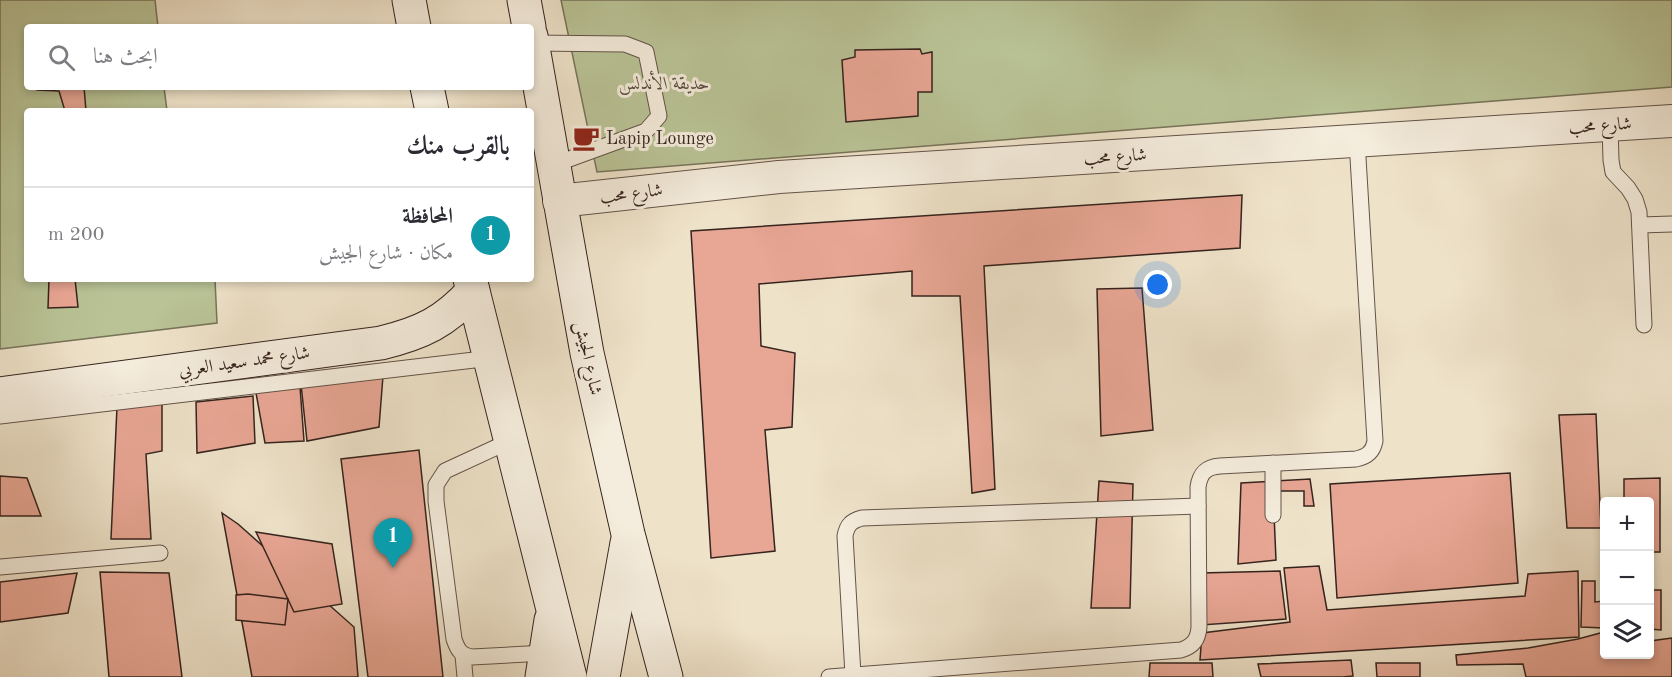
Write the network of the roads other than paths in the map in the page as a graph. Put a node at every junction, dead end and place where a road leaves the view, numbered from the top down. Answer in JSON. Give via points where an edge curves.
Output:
{"nodes":[{"id":1,"x":409,"y":0,"type":"edge"},
{"id":2,"x":413,"y":24,"type":"edge"},
{"id":3,"x":534,"y":26,"type":"edge"},
{"id":4,"x":534,"y":59,"type":"edge"},
{"id":5,"x":427,"y":90,"type":"edge"},
{"id":6,"x":431,"y":108,"type":"edge"},
{"id":7,"x":1672,"y":121,"type":"edge"},
{"id":8,"x":1610,"y":125,"type":"junction"},
{"id":9,"x":1357,"y":141,"type":"junction"},
{"id":10,"x":553,"y":165,"type":"junction"},
{"id":11,"x":560,"y":201,"type":"junction"},
{"id":12,"x":1672,"y":224,"type":"edge"},
{"id":13,"x":1640,"y":225,"type":"junction"},
{"id":14,"x":472,"y":285,"type":"edge"},
{"id":15,"x":1644,"y":325,"type":"dead end"},
{"id":16,"x":491,"y":358,"type":"junction"},
{"id":17,"x":0,"y":394,"type":"edge"},
{"id":18,"x":0,"y":416,"type":"edge"},
{"id":19,"x":512,"y":440,"type":"junction"},
{"id":20,"x":1273,"y":463,"type":"junction"},
{"id":21,"x":1198,"y":506,"type":"junction"},
{"id":22,"x":1273,"y":515,"type":"dead end"},
{"id":23,"x":628,"y":534,"type":"junction"},
{"id":24,"x":160,"y":553,"type":"dead end"},
{"id":25,"x":0,"y":567,"type":"edge"},
{"id":26,"x":553,"y":610,"type":"junction"},
{"id":27,"x":463,"y":656,"type":"junction"},
{"id":28,"x":544,"y":665,"type":"edge"},
{"id":29,"x":853,"y":675,"type":"junction"},
{"id":30,"x":465,"y":677,"type":"edge"},
{"id":31,"x":570,"y":677,"type":"edge"},
{"id":32,"x":603,"y":677,"type":"edge"},
{"id":33,"x":666,"y":677,"type":"edge"},
{"id":34,"x":829,"y":677,"type":"edge"}],
"edges":[{"from":1,"to":2,"type":"main road"},
{"from":3,"to":10,"type":"lane","via":[[625,44],[646,52],[659,116],[646,131]]},
{"from":4,"to":10,"type":"main road","name":"شارع الجيش"},
{"from":5,"to":6,"type":"main road"},
{"from":7,"to":8,"type":"street","name":"شارع محب"},
{"from":8,"to":9,"type":"street","name":"شارع محب"},
{"from":8,"to":13,"type":"lane","via":[[1613,172],[1635,199]]},
{"from":9,"to":11,"type":"street","name":"شارع محب","via":[[779,177]]},
{"from":9,"to":20,"type":"lane","via":[[1375,441],[1369,454],[1356,459]]},
{"from":10,"to":11,"type":"main road","name":"شارع الجيش"},
{"from":11,"to":23,"type":"main road","name":"شارع الجيش","via":[[587,353]]},
{"from":12,"to":13,"type":"lane"},
{"from":13,"to":15,"type":"lane"},
{"from":14,"to":16,"type":"main road"},
{"from":14,"to":17,"type":"main road","name":"شارع محمد سعيد العربي","via":[[457,309],[434,325],[381,343]]},
{"from":16,"to":18,"type":"lane"},
{"from":16,"to":19,"type":"main road"},
{"from":19,"to":26,"type":"main road"},
{"from":19,"to":27,"type":"lane","via":[[445,471],[436,485],[454,639]]},
{"from":20,"to":21,"type":"lane","via":[[1211,467],[1204,471],[1199,478]]},
{"from":20,"to":22,"type":"lane"},
{"from":21,"to":29,"type":"lane","via":[[1198,635],[1189,647]]},
{"from":21,"to":29,"type":"lane","via":[[853,520],[845,536]]},
{"from":23,"to":32,"type":"main road"},
{"from":23,"to":33,"type":"main road","name":"شارع الجيش"},
{"from":24,"to":25,"type":"lane"},
{"from":26,"to":28,"type":"main road"},
{"from":26,"to":31,"type":"main road"},
{"from":27,"to":28,"type":"lane"},
{"from":27,"to":30,"type":"lane"},
{"from":29,"to":34,"type":"lane"}]}
